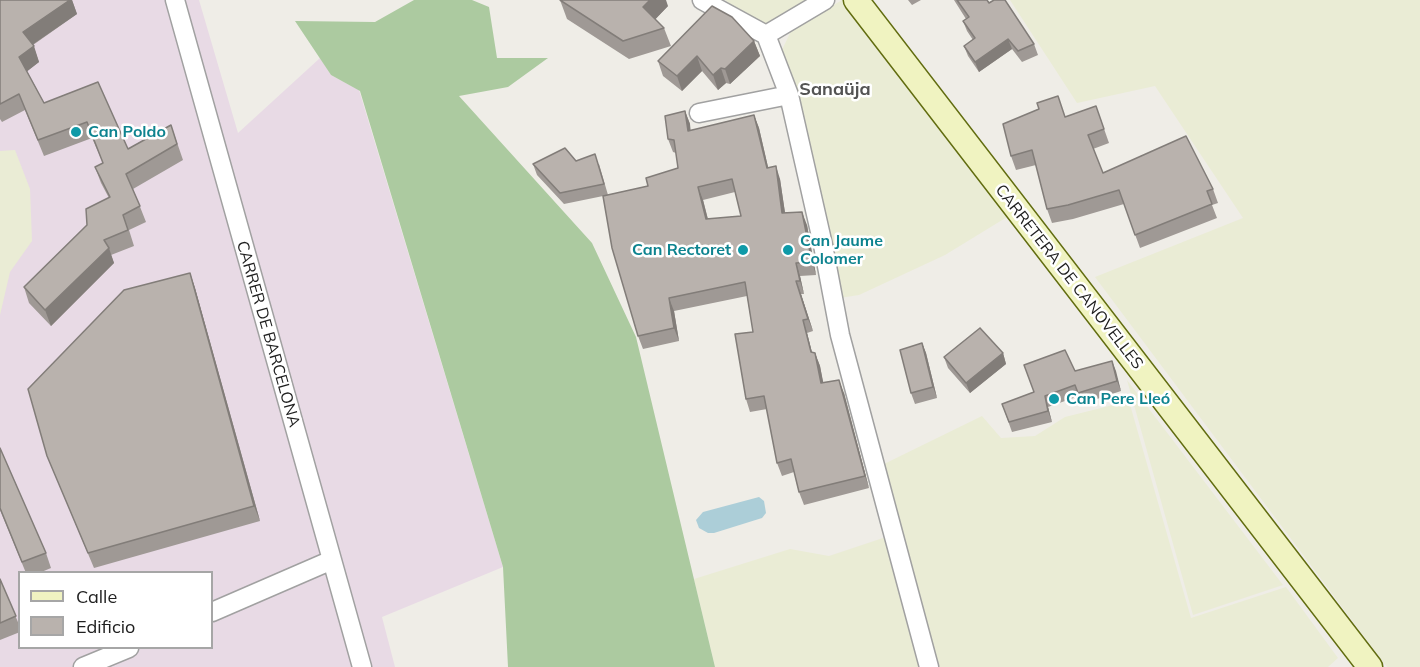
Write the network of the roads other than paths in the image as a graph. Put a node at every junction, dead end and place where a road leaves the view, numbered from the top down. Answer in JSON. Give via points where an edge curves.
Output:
{"nodes":[{"id":1,"x":175,"y":0,"type":"edge"},
{"id":2,"x":702,"y":0,"type":"edge"},
{"id":3,"x":825,"y":0,"type":"edge"},
{"id":4,"x":856,"y":0,"type":"edge"},
{"id":5,"x":766,"y":35,"type":"junction"},
{"id":6,"x":789,"y":95,"type":"junction"},
{"id":7,"x":699,"y":113,"type":"dead end"},
{"id":8,"x":332,"y":560,"type":"junction"},
{"id":9,"x":213,"y":612,"type":"edge"},
{"id":10,"x":127,"y":649,"type":"edge"},
{"id":11,"x":83,"y":667,"type":"edge"},
{"id":12,"x":362,"y":667,"type":"edge"},
{"id":13,"x":929,"y":667,"type":"edge"},
{"id":14,"x":1370,"y":667,"type":"edge"}],
"edges":[{"from":1,"to":8,"type":"street","name":"CARRER DE BARCELONA"},
{"from":2,"to":5,"type":"street"},
{"from":3,"to":5,"type":"street"},
{"from":4,"to":14,"type":"street","name":"CARRETERA DE CANOVELLES"},
{"from":5,"to":6,"type":"street"},
{"from":6,"to":7,"type":"street"},
{"from":6,"to":13,"type":"street","via":[[840,335]]},
{"from":8,"to":9,"type":"street"},
{"from":8,"to":12,"type":"street","name":"CARRER DE BARCELONA"},
{"from":10,"to":11,"type":"street"}]}
